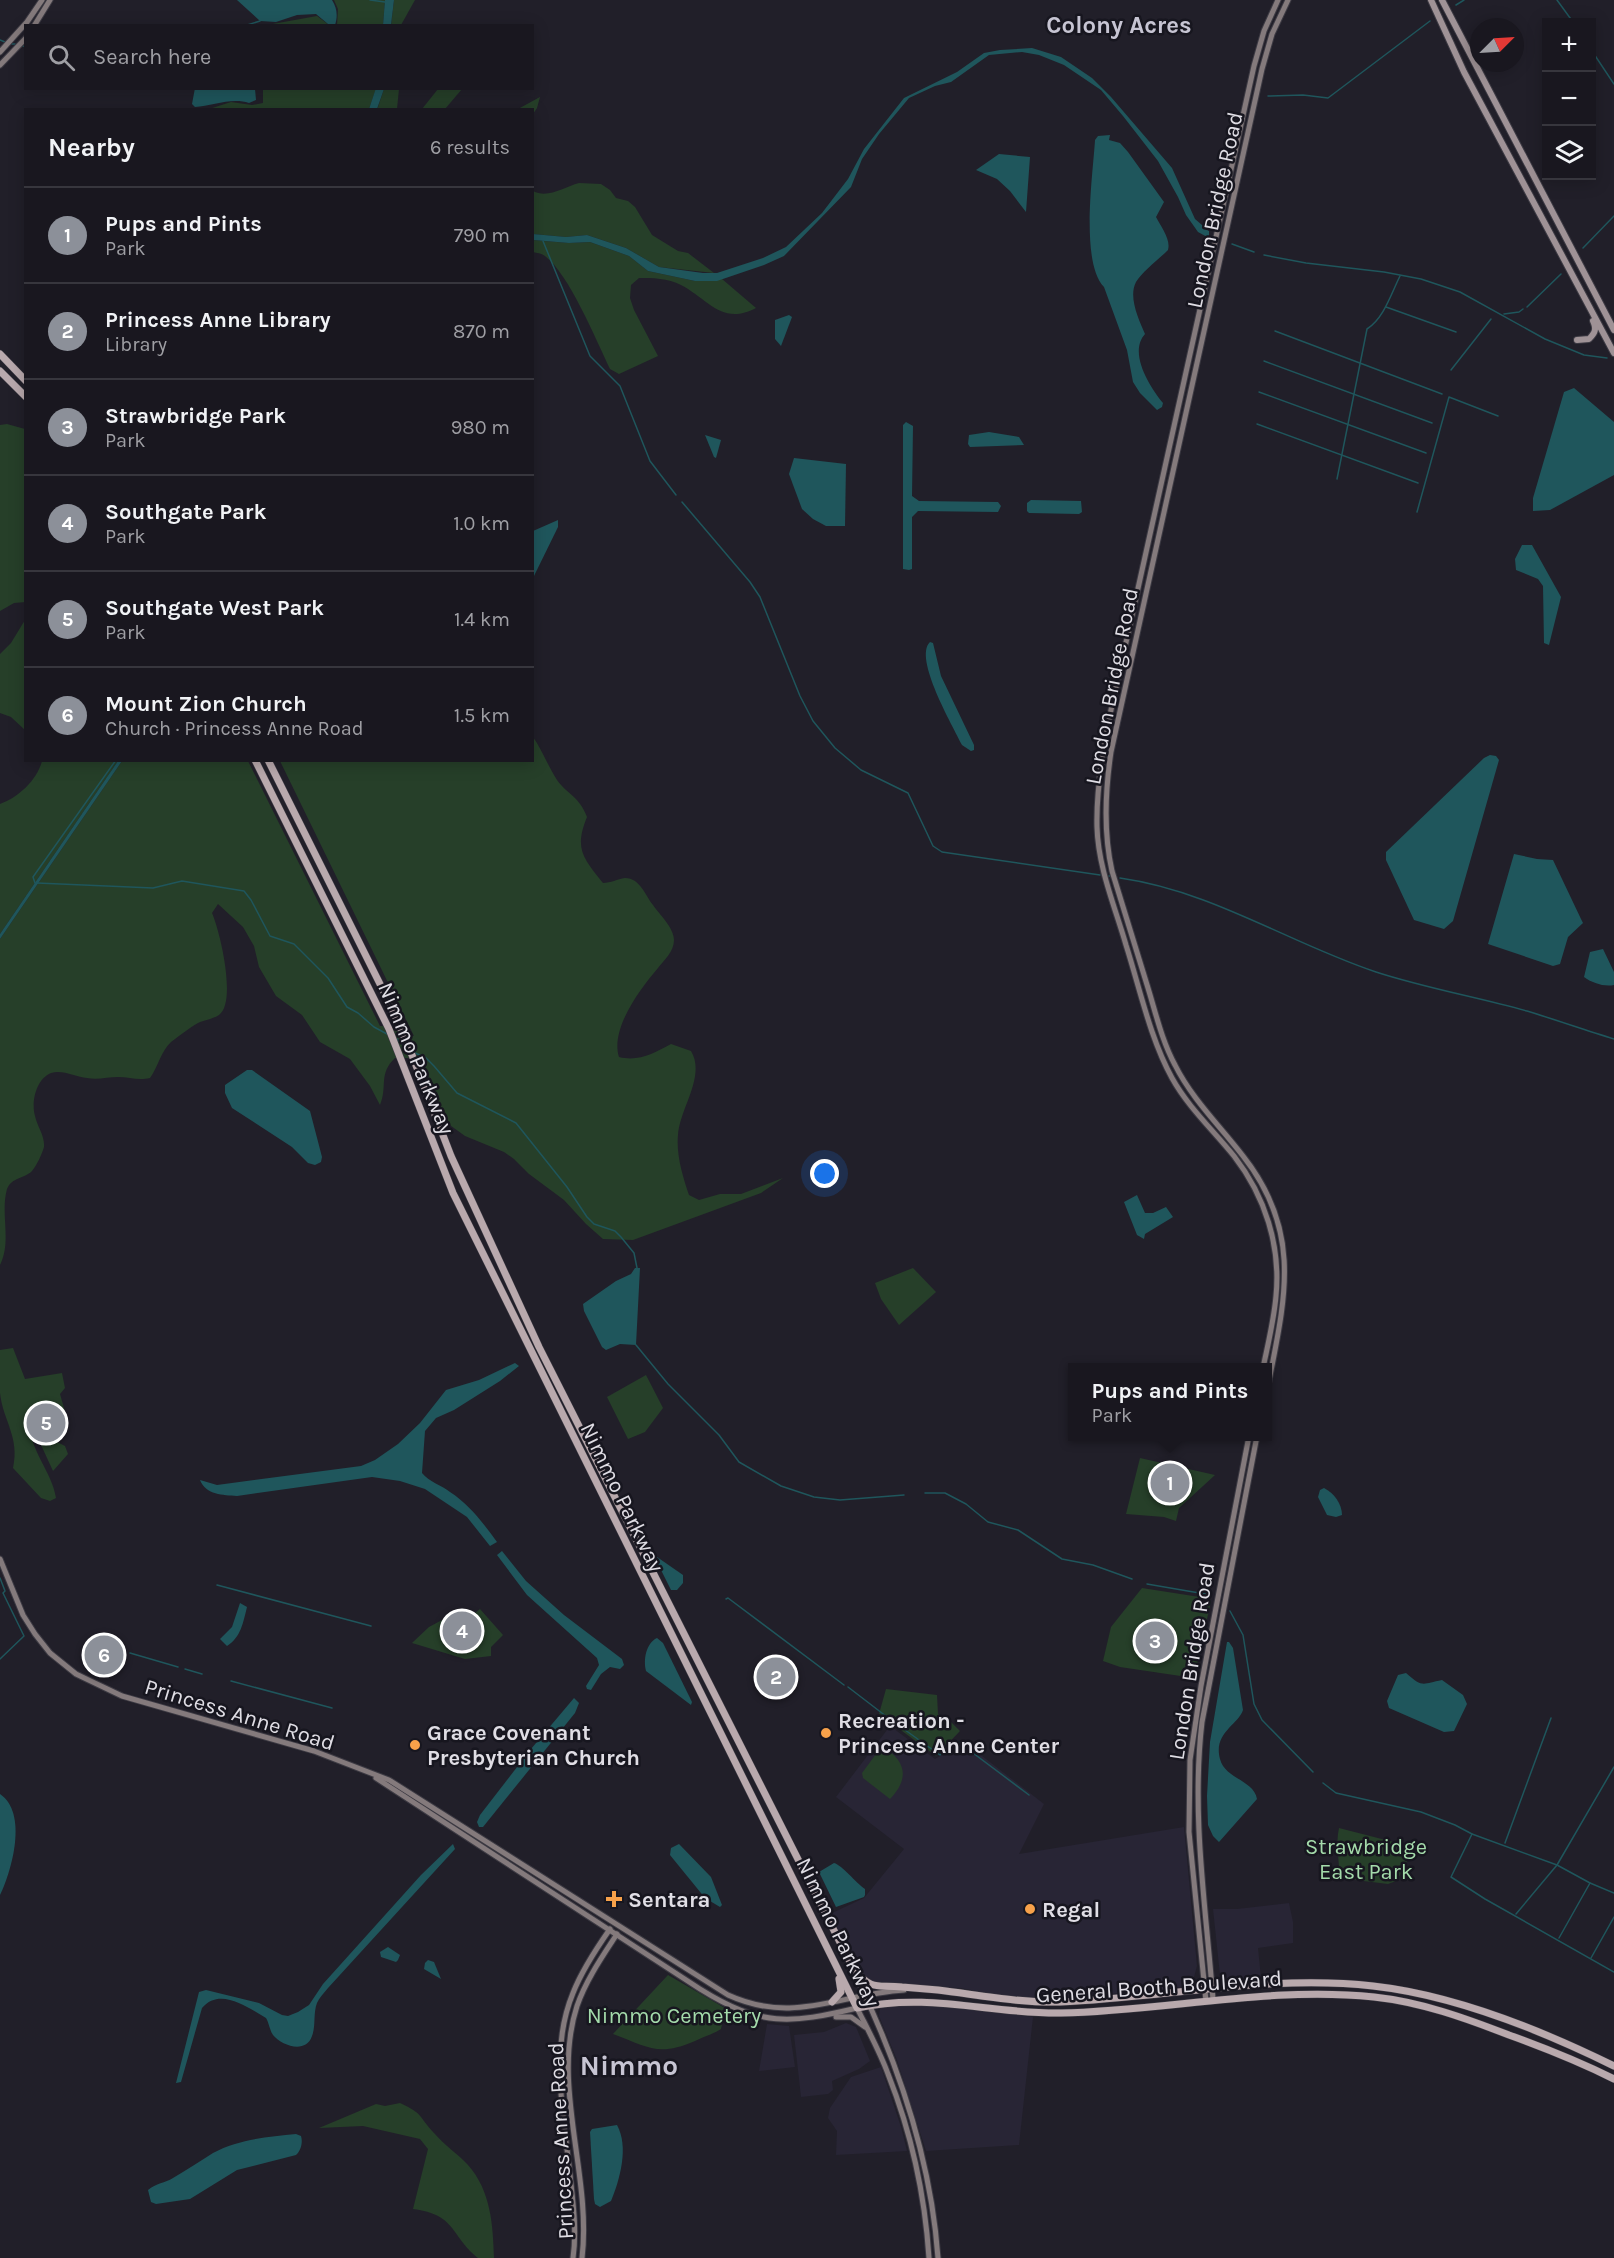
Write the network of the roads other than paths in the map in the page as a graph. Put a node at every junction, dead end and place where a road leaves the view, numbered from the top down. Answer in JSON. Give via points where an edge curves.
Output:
{"nodes":[{"id":1,"x":42,"y":0,"type":"edge"},
{"id":2,"x":50,"y":0,"type":"edge"},
{"id":3,"x":1278,"y":0,"type":"edge"},
{"id":4,"x":1288,"y":0,"type":"edge"},
{"id":5,"x":1431,"y":0,"type":"edge"},
{"id":6,"x":1442,"y":0,"type":"edge"},
{"id":7,"x":25,"y":24,"type":"edge"},
{"id":8,"x":35,"y":24,"type":"edge"},
{"id":9,"x":24,"y":25,"type":"edge"},
{"id":10,"x":24,"y":40,"type":"edge"},
{"id":11,"x":0,"y":52,"type":"edge"},
{"id":12,"x":0,"y":65,"type":"edge"},
{"id":13,"x":1574,"y":277,"type":"junction"},
{"id":14,"x":1614,"y":330,"type":"edge"},
{"id":15,"x":1577,"y":340,"type":"dead end"},
{"id":16,"x":1614,"y":353,"type":"edge"},
{"id":17,"x":0,"y":354,"type":"edge"},
{"id":18,"x":0,"y":370,"type":"edge"},
{"id":19,"x":24,"y":379,"type":"edge"},
{"id":20,"x":24,"y":395,"type":"edge"},
{"id":21,"x":256,"y":762,"type":"edge"},
{"id":22,"x":269,"y":762,"type":"edge"},
{"id":23,"x":1264,"y":1363,"type":"edge"},
{"id":24,"x":1272,"y":1363,"type":"edge"},
{"id":25,"x":1248,"y":1441,"type":"edge"},
{"id":26,"x":1256,"y":1441,"type":"edge"},
{"id":27,"x":0,"y":1559,"type":"edge"},
{"id":28,"x":360,"y":1768,"type":"junction"},
{"id":29,"x":615,"y":1923,"type":"junction"},
{"id":30,"x":622,"y":1928,"type":"junction"},
{"id":31,"x":609,"y":1931,"type":"junction"},
{"id":32,"x":819,"y":1932,"type":"junction"},
{"id":33,"x":616,"y":1935,"type":"junction"},
{"id":34,"x":854,"y":1970,"type":"junction"},
{"id":35,"x":914,"y":1989,"type":"junction"},
{"id":36,"x":1208,"y":1989,"type":"junction"},
{"id":37,"x":865,"y":1995,"type":"junction"},
{"id":38,"x":852,"y":1997,"type":"junction"},
{"id":39,"x":1209,"y":2000,"type":"junction"},
{"id":40,"x":1042,"y":2001,"type":"junction"},
{"id":41,"x":832,"y":2002,"type":"junction"},
{"id":42,"x":869,"y":2005,"type":"junction"},
{"id":43,"x":857,"y":2008,"type":"junction"},
{"id":44,"x":1002,"y":2010,"type":"junction"},
{"id":45,"x":796,"y":2020,"type":"junction"},
{"id":46,"x":867,"y":2028,"type":"junction"},
{"id":47,"x":1614,"y":2066,"type":"edge"},
{"id":48,"x":1614,"y":2079,"type":"edge"},
{"id":49,"x":573,"y":2258,"type":"edge"},
{"id":50,"x":582,"y":2258,"type":"edge"},
{"id":51,"x":929,"y":2258,"type":"edge"},
{"id":52,"x":938,"y":2258,"type":"edge"}],
"edges":[{"from":1,"to":7,"type":"main road"},
{"from":2,"to":8,"type":"main road"},
{"from":3,"to":23,"type":"main road","name":"London Bridge Road","via":[[1254,64],[1111,710],[1101,766],[1097,827],[1103,868],[1165,1064],[1186,1100],[1245,1171],[1266,1214],[1277,1282]]},
{"from":4,"to":24,"type":"main road","name":"London Bridge Road","via":[[1267,48],[1229,215],[1111,752],[1105,819],[1112,871],[1170,1055],[1191,1092],[1252,1168],[1276,1218],[1283,1247],[1285,1288]]},
{"from":5,"to":13,"type":"main road","via":[[1464,72]]},
{"from":6,"to":14,"type":"main road"},
{"from":9,"to":11,"type":"main road"},
{"from":10,"to":12,"type":"main road"},
{"from":13,"to":15,"type":"main road","via":[[1596,328],[1589,339]]},
{"from":13,"to":16,"type":"main road"},
{"from":17,"to":19,"type":"highway"},
{"from":18,"to":20,"type":"highway"},
{"from":21,"to":32,"type":"highway","name":"Nimmo Parkway","via":[[389,1029],[453,1193]]},
{"from":22,"to":34,"type":"highway","name":"Nimmo Parkway","via":[[389,1002],[451,1156],[539,1347]]},
{"from":25,"to":36,"type":"main road","name":"London Bridge Road","via":[[1194,1721],[1190,1760],[1189,1832]]},
{"from":26,"to":36,"type":"main road","name":"London Bridge Road","via":[[1202,1722],[1198,1765]]},
{"from":27,"to":28,"type":"main road","name":"Princess Anne Road","via":[[35,1634],[59,1661],[82,1677],[122,1696]]},
{"from":28,"to":29,"type":"main road","name":"Princess Anne Road","via":[[395,1783]]},
{"from":28,"to":31,"type":"main road","name":"Princess Anne Road"},
{"from":29,"to":30,"type":"main road","name":"General Booth Boulevard"},
{"from":29,"to":31,"type":"main road","name":"Princess Anne Road"},
{"from":30,"to":33,"type":"main road","name":"Princess Anne Road"},
{"from":30,"to":41,"type":"main road","name":"General Booth Boulevard","via":[[741,2001],[779,2009]]},
{"from":31,"to":33,"type":"main road","name":"General Booth Boulevard"},
{"from":31,"to":49,"type":"main road","name":"Princess Anne Road","via":[[573,1990],[561,2039],[560,2075],[575,2223]]},
{"from":32,"to":38,"type":"highway","name":"Nimmo Parkway"},
{"from":32,"to":41,"type":"highway","via":[[841,1985]]},
{"from":33,"to":45,"type":"main road","name":"General Booth Boulevard","via":[[737,2010],[766,2018]]},
{"from":33,"to":50,"type":"main road","name":"Princess Anne Road","via":[[582,1994],[570,2042],[569,2078],[584,2222]]},
{"from":34,"to":35,"type":"highway","via":[[872,1985]]},
{"from":34,"to":37,"type":"main road","name":"Nimmo Parkway"},
{"from":35,"to":37,"type":"main road","name":"General Booth Boulevard"},
{"from":35,"to":40,"type":"highway","name":"General Booth Boulevard"},
{"from":36,"to":39,"type":"main road","name":"London Bridge Road"},
{"from":36,"to":40,"type":"highway","name":"General Booth Boulevard"},
{"from":36,"to":47,"type":"highway","name":"General Booth Boulevard","via":[[1331,1984],[1413,1991],[1477,2010]]},
{"from":37,"to":38,"type":"main road","name":"General Booth Boulevard"},
{"from":37,"to":42,"type":"main road","name":"Nimmo Parkway"},
{"from":38,"to":41,"type":"main road","name":"General Booth Boulevard"},
{"from":38,"to":43,"type":"highway","name":"Nimmo Parkway"},
{"from":39,"to":44,"type":"highway","name":"General Booth Boulevard","via":[[1094,2012]]},
{"from":39,"to":48,"type":"highway","name":"General Booth Boulevard","via":[[1322,1995],[1403,2001],[1466,2018]]},
{"from":40,"to":44,"type":"highway","via":[[1007,2004]]},
{"from":42,"to":43,"type":"highway","name":"General Booth Boulevard"},
{"from":42,"to":44,"type":"highway","name":"General Booth Boulevard","via":[[927,2001]]},
{"from":42,"to":52,"type":"main road","name":"Nimmo Parkway","via":[[895,2066],[917,2137]]},
{"from":43,"to":45,"type":"main road","name":"General Booth Boulevard"},
{"from":43,"to":46,"type":"main road","name":"Nimmo Parkway"},
{"from":45,"to":46,"type":"main road","via":[[809,2022],[844,2016]]},
{"from":46,"to":51,"type":"main road","name":"Nimmo Parkway","via":[[888,2072],[904,2120],[921,2193]]}]}
